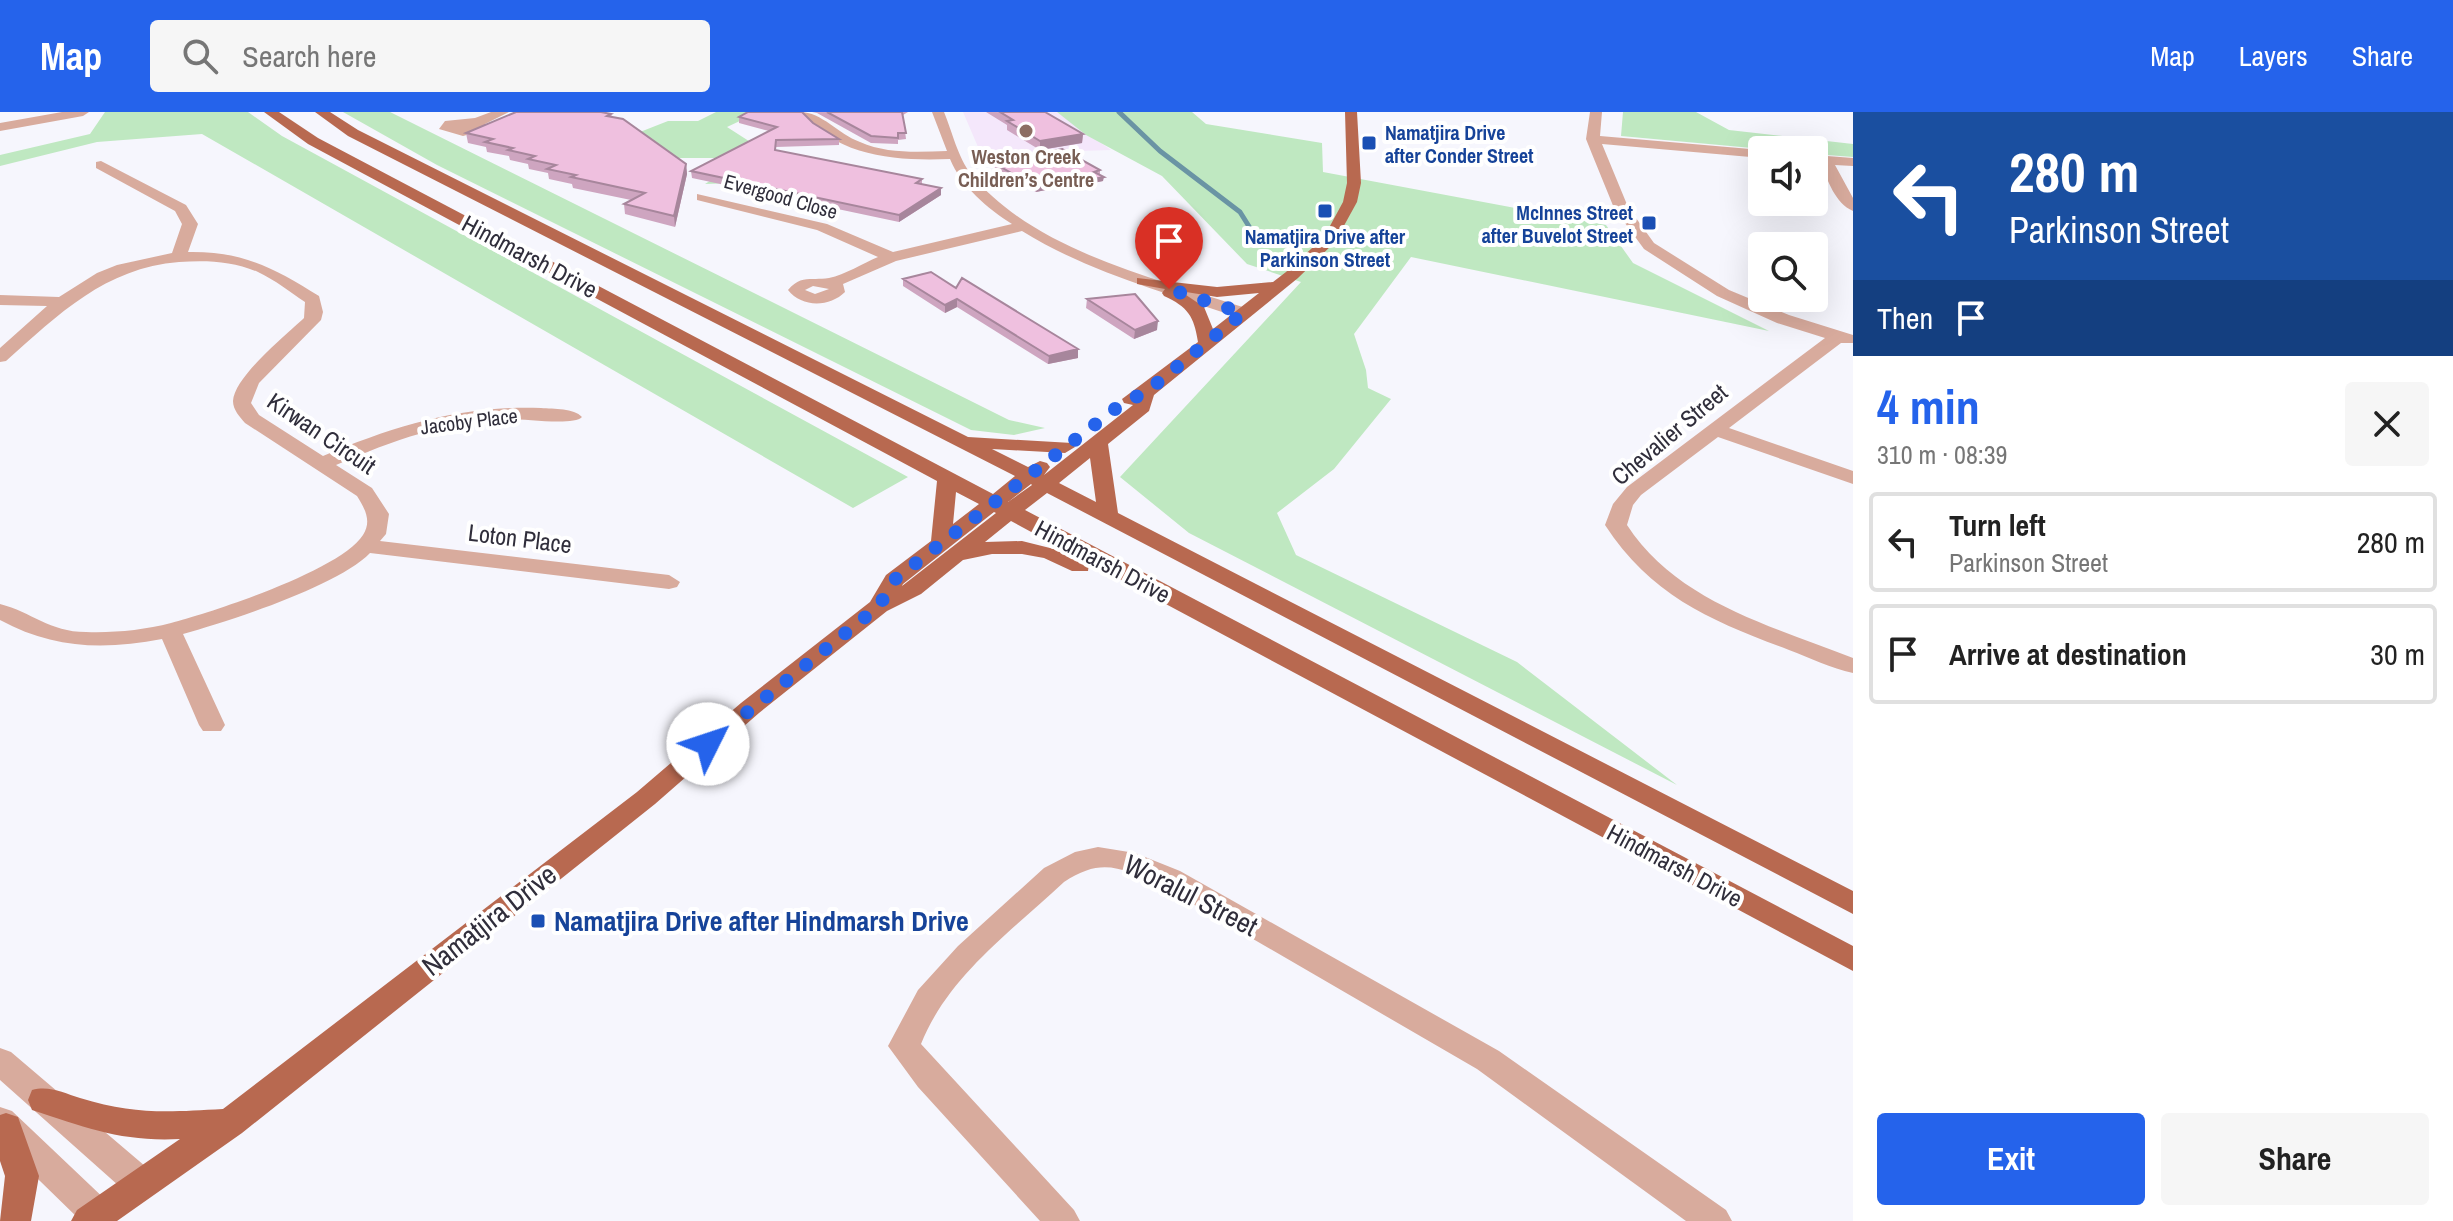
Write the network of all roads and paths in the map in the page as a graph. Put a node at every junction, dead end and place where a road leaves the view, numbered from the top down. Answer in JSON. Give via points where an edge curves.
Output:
{"nodes":[{"id":1,"x":83,"y":112,"type":"edge"},
{"id":2,"x":270,"y":112,"type":"edge"},
{"id":3,"x":321,"y":112,"type":"edge"},
{"id":4,"x":503,"y":112,"type":"edge"},
{"id":5,"x":806,"y":112,"type":"edge"},
{"id":6,"x":938,"y":112,"type":"edge"},
{"id":7,"x":1351,"y":112,"type":"edge"},
{"id":8,"x":1596,"y":112,"type":"edge"},
{"id":9,"x":477,"y":122,"type":"dead end"},
{"id":10,"x":0,"y":127,"type":"edge"},
{"id":11,"x":1593,"y":139,"type":"junction"},
{"id":12,"x":1748,"y":153,"type":"edge"},
{"id":13,"x":953,"y":155,"type":"junction"},
{"id":14,"x":1828,"y":160,"type":"edge"},
{"id":15,"x":1853,"y":162,"type":"edge"},
{"id":16,"x":101,"y":165,"type":"dead end"},
{"id":17,"x":1828,"y":172,"type":"edge"},
{"id":18,"x":702,"y":197,"type":"dead end"},
{"id":19,"x":1853,"y":207,"type":"edge"},
{"id":20,"x":1024,"y":226,"type":"junction"},
{"id":21,"x":891,"y":257,"type":"junction"},
{"id":22,"x":178,"y":258,"type":"junction"},
{"id":23,"x":1143,"y":281,"type":"junction"},
{"id":24,"x":831,"y":283,"type":"dead end"},
{"id":25,"x":1277,"y":287,"type":"junction"},
{"id":26,"x":0,"y":300,"type":"edge"},
{"id":27,"x":64,"y":302,"type":"junction"},
{"id":28,"x":1243,"y":313,"type":"junction"},
{"id":29,"x":1845,"y":339,"type":"edge"},
{"id":30,"x":1207,"y":343,"type":"junction"},
{"id":31,"x":0,"y":357,"type":"edge"},
{"id":32,"x":1145,"y":393,"type":"junction"},
{"id":33,"x":573,"y":417,"type":"dead end"},
{"id":34,"x":1714,"y":429,"type":"junction"},
{"id":35,"x":963,"y":442,"type":"junction"},
{"id":36,"x":1098,"y":442,"type":"junction"},
{"id":37,"x":1065,"y":447,"type":"junction"},
{"id":38,"x":323,"y":463,"type":"junction"},
{"id":39,"x":947,"y":478,"type":"junction"},
{"id":40,"x":1853,"y":478,"type":"edge"},
{"id":41,"x":1038,"y":480,"type":"junction"},
{"id":42,"x":1002,"y":508,"type":"junction"},
{"id":43,"x":1108,"y":515,"type":"junction"},
{"id":44,"x":365,"y":546,"type":"junction"},
{"id":45,"x":948,"y":550,"type":"junction"},
{"id":46,"x":669,"y":582,"type":"dead end"},
{"id":47,"x":0,"y":611,"type":"edge"},
{"id":48,"x":1228,"y":627,"type":"junction"},
{"id":49,"x":170,"y":630,"type":"junction"},
{"id":50,"x":1853,"y":666,"type":"edge"},
{"id":51,"x":212,"y":725,"type":"dead end"},
{"id":52,"x":1853,"y":904,"type":"edge"},
{"id":53,"x":1853,"y":960,"type":"edge"},
{"id":54,"x":0,"y":1061,"type":"edge"},
{"id":55,"x":44,"y":1100,"type":"junction"},
{"id":56,"x":230,"y":1123,"type":"junction"},
{"id":57,"x":3,"y":1124,"type":"edge"},
{"id":58,"x":140,"y":1183,"type":"junction"},
{"id":59,"x":94,"y":1218,"type":"edge"},
{"id":60,"x":13,"y":1221,"type":"edge"},
{"id":61,"x":1062,"y":1221,"type":"edge"},
{"id":62,"x":1714,"y":1221,"type":"edge"}],
"edges":[{"from":1,"to":10,"type":"street"},
{"from":2,"to":39,"type":"main road","name":"Hindmarsh Drive","via":[[313,141]]},
{"from":3,"to":35,"type":"main road","name":"Hindmarsh Drive","via":[[353,133]]},
{"from":4,"to":9,"type":"street"},
{"from":5,"to":13,"type":"street","via":[[876,154]]},
{"from":6,"to":13,"type":"street"},
{"from":7,"to":25,"type":"main road","name":"Namatjira Drive","via":[[1350,202],[1334,232]]},
{"from":8,"to":11,"type":"street"},
{"from":11,"to":12,"type":"street"},
{"from":11,"to":29,"type":"street","via":[[1621,208],[1649,246],[1723,293]]},
{"from":13,"to":20,"type":"street","via":[[963,174]]},
{"from":14,"to":15,"type":"street"},
{"from":16,"to":22,"type":"street","via":[[181,208],[190,224]]},
{"from":17,"to":19,"type":"street"},
{"from":18,"to":21,"type":"street","name":"Evergood Close","via":[[822,227]]},
{"from":20,"to":21,"type":"street"},
{"from":20,"to":23,"type":"street"},
{"from":21,"to":24,"type":"street"},
{"from":22,"to":27,"type":"street","name":"Kirwan Circuit","via":[[107,275]]},
{"from":22,"to":38,"type":"street","name":"Kirwan Circuit","via":[[258,266],[313,300],[312,320],[248,385],[242,406],[252,419]]},
{"from":23,"to":25,"type":"main road","via":[[1217,292]]},
{"from":23,"to":28,"type":"street"},
{"from":23,"to":30,"type":"main road","via":[[1192,302],[1204,316]]},
{"from":25,"to":28,"type":"main road","name":"Namatjira Drive"},
{"from":26,"to":27,"type":"street"},
{"from":27,"to":31,"type":"street","name":"Kirwan Circuit"},
{"from":28,"to":30,"type":"main road","name":"Namatjira Drive"},
{"from":29,"to":34,"type":"street","name":"Chevalier Street"},
{"from":30,"to":32,"type":"main road","name":"Namatjira Drive"},
{"from":32,"to":36,"type":"main road","name":"Namatjira Drive","via":[[1142,407]]},
{"from":32,"to":37,"type":"main road","name":"Namatjira Drive","via":[[1124,402]]},
{"from":33,"to":38,"type":"street","name":"Jacoby Place","via":[[541,412],[433,421]]},
{"from":34,"to":40,"type":"street"},
{"from":34,"to":50,"type":"street","name":"Chevalier Street","via":[[1623,504],[1616,525],[1625,543],[1643,564],[1678,589]]},
{"from":35,"to":37,"type":"main road"},
{"from":35,"to":41,"type":"main road","name":"Hindmarsh Drive"},
{"from":36,"to":41,"type":"main road","name":"Namatjira Drive"},
{"from":36,"to":43,"type":"main road"},
{"from":37,"to":41,"type":"main road","name":"Namatjira Drive"},
{"from":38,"to":44,"type":"street","name":"Kirwan Circuit","via":[[365,492],[377,507],[378,526]]},
{"from":39,"to":42,"type":"main road","name":"Hindmarsh Drive"},
{"from":39,"to":45,"type":"main road"},
{"from":41,"to":42,"type":"main road","name":"Namatjira Drive"},
{"from":41,"to":43,"type":"main road","name":"Hindmarsh Drive"},
{"from":42,"to":45,"type":"main road","name":"Namatjira Drive"},
{"from":42,"to":48,"type":"main road","name":"Hindmarsh Drive"},
{"from":43,"to":52,"type":"main road","name":"Hindmarsh Drive"},
{"from":44,"to":46,"type":"street","name":"Loton Place"},
{"from":44,"to":49,"type":"street","via":[[303,585]]},
{"from":45,"to":48,"type":"main road","via":[[1018,546],[1061,555],[1183,622]]},
{"from":45,"to":56,"type":"main road","name":"Namatjira Drive","via":[[913,589],[879,606],[646,798]]},
{"from":47,"to":49,"type":"street","via":[[37,632],[72,639]]},
{"from":48,"to":53,"type":"main road","name":"Hindmarsh Drive"},
{"from":49,"to":51,"type":"street"},
{"from":54,"to":55,"type":"street"},
{"from":55,"to":56,"type":"main road","via":[[143,1127]]},
{"from":55,"to":58,"type":"street"},
{"from":56,"to":58,"type":"main road","name":"Namatjira Drive"},
{"from":57,"to":59,"type":"street"},
{"from":57,"to":60,"type":"main road","via":[[22,1176]]},
{"from":58,"to":59,"type":"main road","name":"Namatjira Drive"},
{"from":61,"to":62,"type":"street","name":"Woralul Street","via":[[904,1046],[909,1028],[938,985],[1054,875],[1069,864],[1105,855],[1170,878],[1488,1060]]}]}
